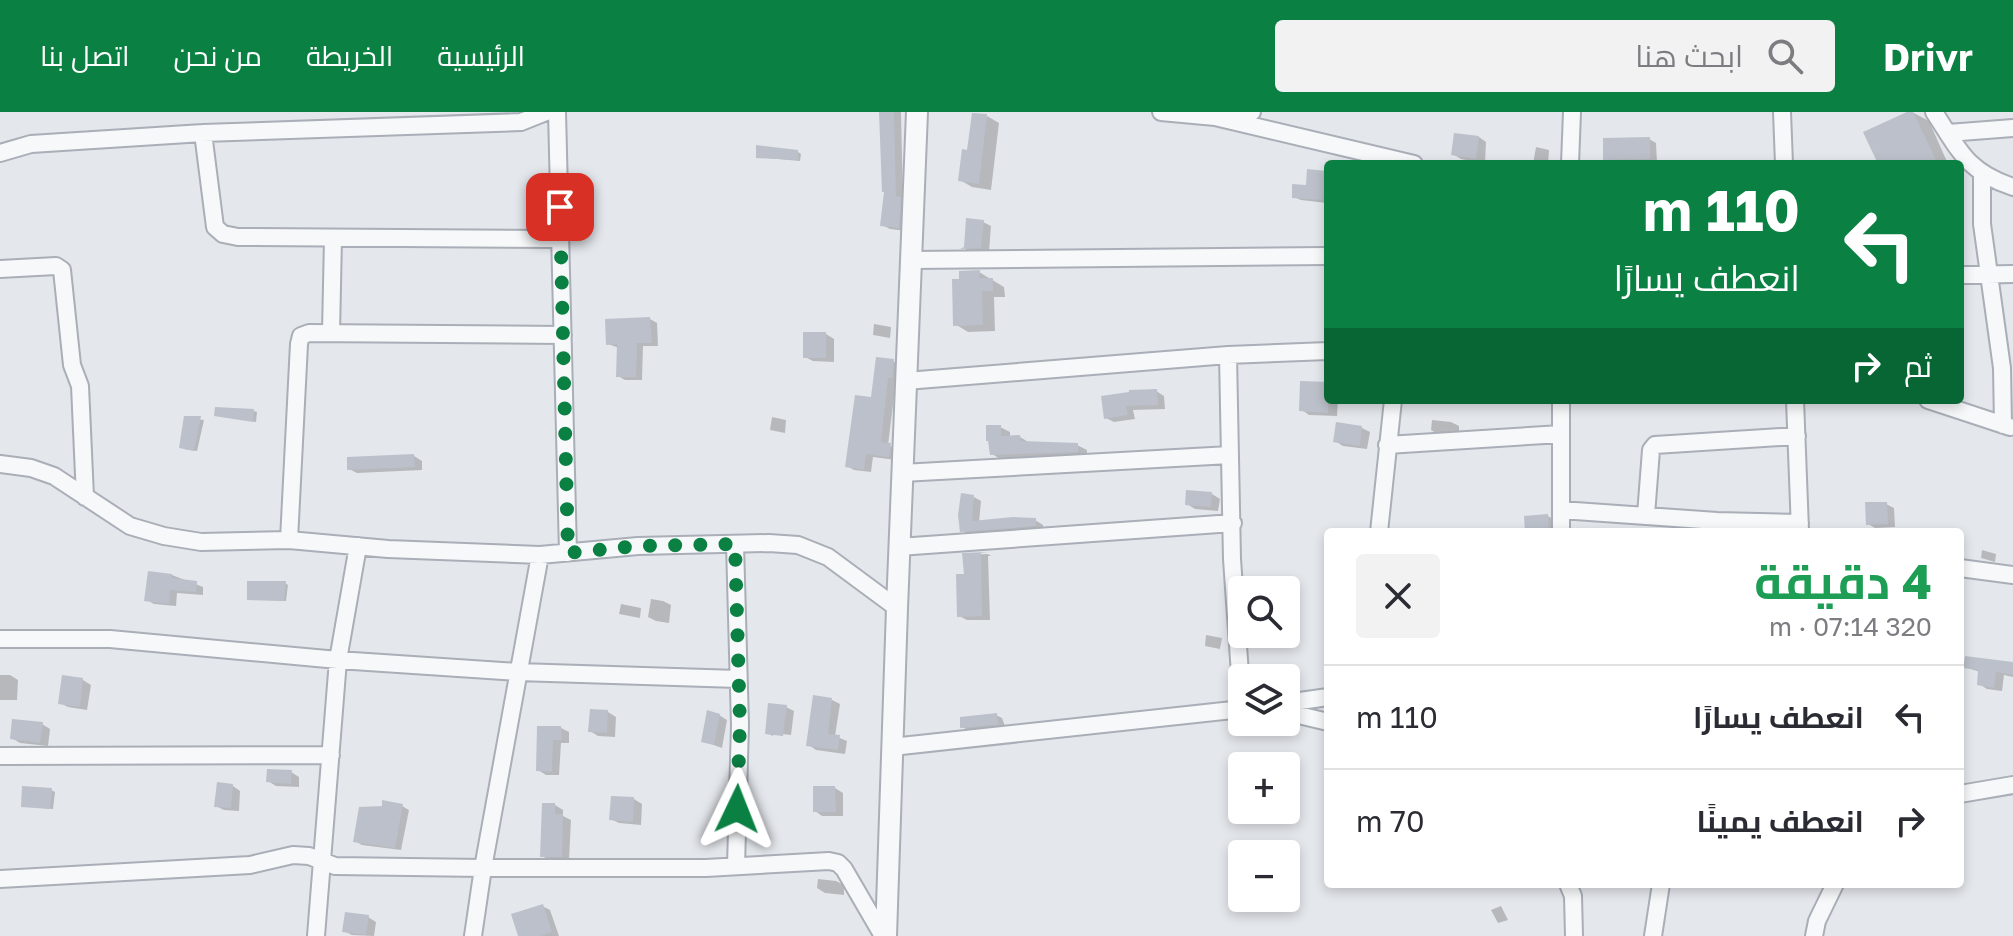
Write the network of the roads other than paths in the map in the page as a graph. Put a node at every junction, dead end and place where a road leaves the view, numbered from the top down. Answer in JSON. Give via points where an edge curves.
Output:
{"nodes":[{"id":1,"x":546,"y":112,"type":"edge"},
{"id":2,"x":557,"y":112,"type":"edge"},
{"id":3,"x":917,"y":112,"type":"edge"},
{"id":4,"x":1161,"y":112,"type":"edge"},
{"id":5,"x":1252,"y":112,"type":"edge"},
{"id":6,"x":1572,"y":112,"type":"edge"},
{"id":7,"x":1782,"y":112,"type":"edge"},
{"id":8,"x":1934,"y":112,"type":"edge"},
{"id":9,"x":1215,"y":117,"type":"junction"},
{"id":10,"x":2013,"y":128,"type":"edge"},
{"id":11,"x":203,"y":133,"type":"junction"},
{"id":12,"x":1948,"y":133,"type":"junction"},
{"id":13,"x":0,"y":153,"type":"edge"},
{"id":14,"x":1397,"y":160,"type":"edge"},
{"id":15,"x":1570,"y":160,"type":"edge"},
{"id":16,"x":1784,"y":160,"type":"edge"},
{"id":17,"x":1982,"y":174,"type":"junction"},
{"id":18,"x":2013,"y":187,"type":"edge"},
{"id":19,"x":333,"y":238,"type":"junction"},
{"id":20,"x":560,"y":239,"type":"junction"},
{"id":21,"x":1324,"y":256,"type":"edge"},
{"id":22,"x":912,"y":260,"type":"junction"},
{"id":23,"x":0,"y":269,"type":"edge"},
{"id":24,"x":1990,"y":274,"type":"junction"},
{"id":25,"x":2013,"y":274,"type":"edge"},
{"id":26,"x":1964,"y":275,"type":"edge"},
{"id":27,"x":331,"y":333,"type":"junction"},
{"id":28,"x":563,"y":335,"type":"junction"},
{"id":29,"x":1324,"y":351,"type":"edge"},
{"id":30,"x":1228,"y":355,"type":"junction"},
{"id":31,"x":906,"y":381,"type":"junction"},
{"id":32,"x":1392,"y":404,"type":"edge"},
{"id":33,"x":1561,"y":404,"type":"edge"},
{"id":34,"x":1795,"y":404,"type":"edge"},
{"id":35,"x":1940,"y":404,"type":"edge"},
{"id":36,"x":2008,"y":426,"type":"edge"},
{"id":37,"x":1561,"y":434,"type":"junction"},
{"id":38,"x":1797,"y":436,"type":"junction"},
{"id":39,"x":1387,"y":445,"type":"junction"},
{"id":40,"x":1230,"y":455,"type":"junction"},
{"id":41,"x":0,"y":464,"type":"edge"},
{"id":42,"x":902,"y":473,"type":"junction"},
{"id":43,"x":85,"y":497,"type":"junction"},
{"id":44,"x":1561,"y":510,"type":"junction"},
{"id":45,"x":1646,"y":515,"type":"junction"},
{"id":46,"x":1233,"y":523,"type":"junction"},
{"id":47,"x":1800,"y":527,"type":"edge"},
{"id":48,"x":1379,"y":528,"type":"edge"},
{"id":49,"x":1561,"y":528,"type":"edge"},
{"id":50,"x":289,"y":540,"type":"junction"},
{"id":51,"x":735,"y":544,"type":"junction"},
{"id":52,"x":358,"y":546,"type":"junction"},
{"id":53,"x":899,"y":547,"type":"junction"},
{"id":54,"x":568,"y":553,"type":"junction"},
{"id":55,"x":540,"y":555,"type":"junction"},
{"id":56,"x":1964,"y":569,"type":"edge"},
{"id":57,"x":2013,"y":575,"type":"edge"},
{"id":58,"x":897,"y":608,"type":"junction"},
{"id":59,"x":0,"y":639,"type":"edge"},
{"id":60,"x":338,"y":660,"type":"junction"},
{"id":61,"x":1239,"y":664,"type":"edge"},
{"id":62,"x":518,"y":672,"type":"junction"},
{"id":63,"x":738,"y":679,"type":"junction"},
{"id":64,"x":1324,"y":698,"type":"edge"},
{"id":65,"x":1300,"y":701,"type":"edge"},
{"id":66,"x":1228,"y":711,"type":"edge"},
{"id":67,"x":1300,"y":715,"type":"edge"},
{"id":68,"x":1324,"y":721,"type":"edge"},
{"id":69,"x":892,"y":747,"type":"junction"},
{"id":70,"x":331,"y":755,"type":"junction"},
{"id":71,"x":0,"y":756,"type":"edge"},
{"id":72,"x":2013,"y":785,"type":"edge"},
{"id":73,"x":1964,"y":793,"type":"edge"},
{"id":74,"x":323,"y":862,"type":"junction"},
{"id":75,"x":736,"y":866,"type":"junction"},
{"id":76,"x":483,"y":868,"type":"junction"},
{"id":77,"x":0,"y":879,"type":"edge"},
{"id":78,"x":1570,"y":888,"type":"edge"},
{"id":79,"x":1660,"y":888,"type":"edge"},
{"id":80,"x":1833,"y":888,"type":"edge"},
{"id":81,"x":316,"y":936,"type":"edge"},
{"id":82,"x":473,"y":936,"type":"edge"},
{"id":83,"x":884,"y":936,"type":"edge"},
{"id":84,"x":1574,"y":936,"type":"edge"},
{"id":85,"x":1653,"y":936,"type":"edge"},
{"id":86,"x":1814,"y":936,"type":"edge"}],
"edges":[{"from":1,"to":11,"type":"street","via":[[521,122]]},
{"from":2,"to":20,"type":"street"},
{"from":3,"to":22,"type":"street"},
{"from":4,"to":9,"type":"street"},
{"from":5,"to":9,"type":"street"},
{"from":6,"to":15,"type":"street"},
{"from":7,"to":16,"type":"street"},
{"from":8,"to":12,"type":"street"},
{"from":9,"to":14,"type":"street"},
{"from":10,"to":12,"type":"street"},
{"from":11,"to":13,"type":"street","via":[[31,144]]},
{"from":11,"to":19,"type":"street","via":[[215,227],[223,234]]},
{"from":12,"to":17,"type":"street"},
{"from":17,"to":18,"type":"street"},
{"from":17,"to":24,"type":"street"},
{"from":19,"to":20,"type":"street"},
{"from":19,"to":27,"type":"street"},
{"from":20,"to":28,"type":"street"},
{"from":21,"to":22,"type":"street"},
{"from":22,"to":31,"type":"street"},
{"from":23,"to":43,"type":"street","via":[[62,270],[72,365],[80,386]]},
{"from":24,"to":25,"type":"street"},
{"from":24,"to":26,"type":"street"},
{"from":24,"to":36,"type":"street"},
{"from":27,"to":28,"type":"street"},
{"from":27,"to":50,"type":"street","via":[[309,333],[299,344]]},
{"from":28,"to":54,"type":"street"},
{"from":29,"to":30,"type":"street"},
{"from":30,"to":31,"type":"street"},
{"from":30,"to":40,"type":"street"},
{"from":31,"to":42,"type":"street"},
{"from":32,"to":39,"type":"street"},
{"from":33,"to":37,"type":"street"},
{"from":34,"to":38,"type":"street"},
{"from":35,"to":36,"type":"street"},
{"from":37,"to":39,"type":"street"},
{"from":37,"to":44,"type":"street"},
{"from":38,"to":45,"type":"street","via":[[1655,445]]},
{"from":38,"to":47,"type":"street"},
{"from":39,"to":48,"type":"street"},
{"from":40,"to":42,"type":"street"},
{"from":40,"to":46,"type":"street"},
{"from":41,"to":43,"type":"street","via":[[54,476]]},
{"from":42,"to":53,"type":"street"},
{"from":43,"to":50,"type":"street","via":[[130,526],[164,536],[201,542]]},
{"from":44,"to":45,"type":"street"},
{"from":44,"to":49,"type":"street"},
{"from":45,"to":47,"type":"street"},
{"from":46,"to":53,"type":"street"},
{"from":46,"to":61,"type":"street"},
{"from":50,"to":52,"type":"street"},
{"from":51,"to":54,"type":"street"},
{"from":51,"to":58,"type":"street","via":[[798,545],[828,557]]},
{"from":51,"to":63,"type":"street"},
{"from":52,"to":55,"type":"street"},
{"from":52,"to":60,"type":"street"},
{"from":53,"to":58,"type":"street"},
{"from":54,"to":55,"type":"street"},
{"from":55,"to":62,"type":"street"},
{"from":56,"to":57,"type":"street"},
{"from":58,"to":69,"type":"street"},
{"from":59,"to":60,"type":"street","via":[[110,639]]},
{"from":60,"to":62,"type":"street"},
{"from":60,"to":70,"type":"street"},
{"from":62,"to":63,"type":"street"},
{"from":62,"to":76,"type":"street"},
{"from":63,"to":75,"type":"street"},
{"from":64,"to":65,"type":"street"},
{"from":66,"to":69,"type":"street"},
{"from":67,"to":68,"type":"street"},
{"from":69,"to":83,"type":"street"},
{"from":70,"to":71,"type":"street"},
{"from":70,"to":74,"type":"street"},
{"from":72,"to":73,"type":"street"},
{"from":74,"to":76,"type":"street"},
{"from":74,"to":77,"type":"street","via":[[293,855],[250,865]]},
{"from":74,"to":81,"type":"street"},
{"from":75,"to":76,"type":"street"},
{"from":75,"to":83,"type":"street","via":[[838,863]]},
{"from":76,"to":82,"type":"street"},
{"from":78,"to":84,"type":"street"},
{"from":79,"to":85,"type":"street"},
{"from":80,"to":86,"type":"street"}]}
